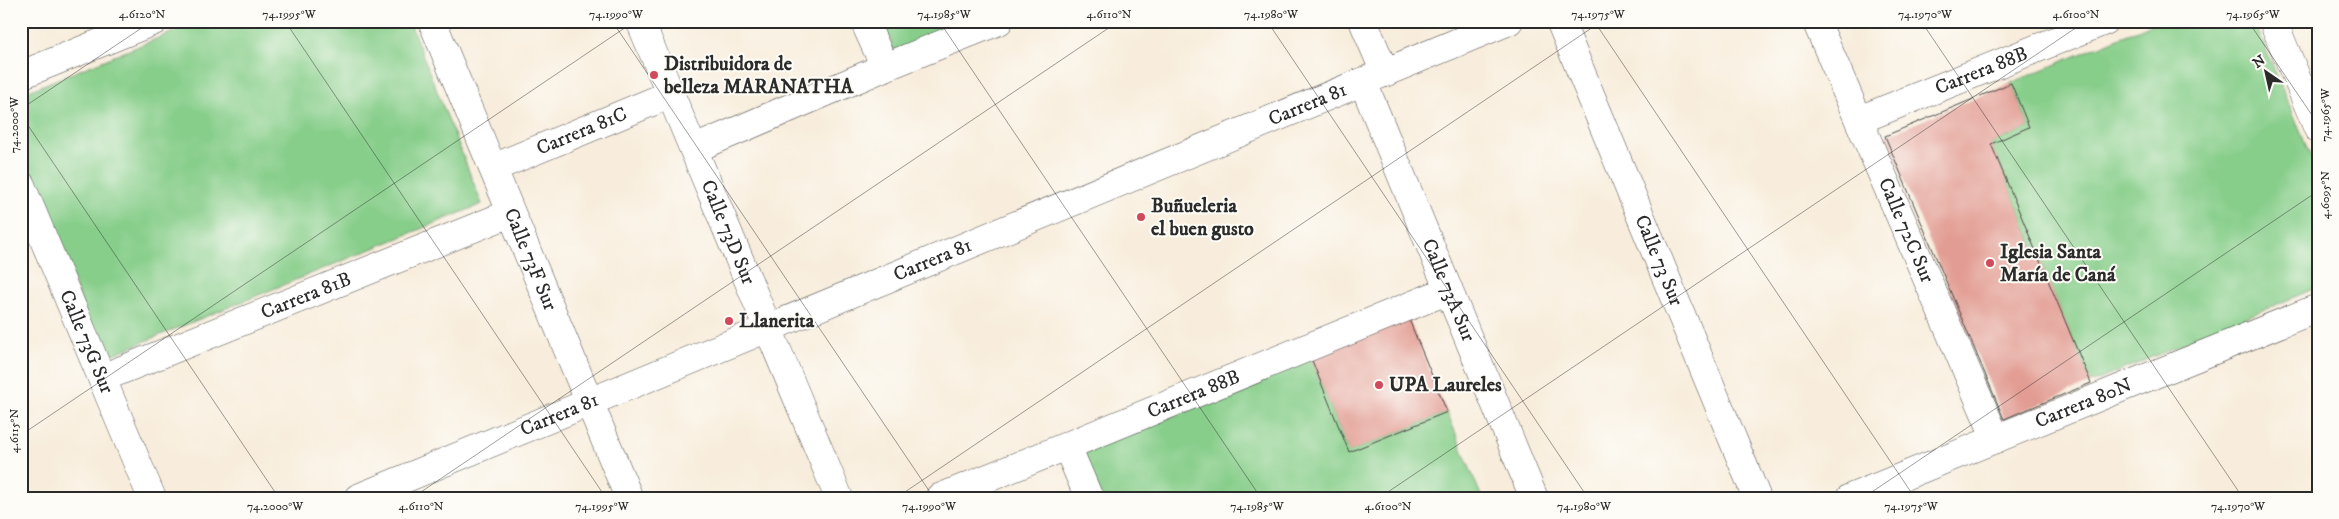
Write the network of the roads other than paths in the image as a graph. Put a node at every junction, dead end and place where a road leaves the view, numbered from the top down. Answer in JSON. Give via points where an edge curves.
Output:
{"nodes":[{"id":1,"x":154,"y":21,"type":"edge"},
{"id":2,"x":432,"y":21,"type":"edge"},
{"id":3,"x":640,"y":21,"type":"edge"},
{"id":4,"x":864,"y":21,"type":"edge"},
{"id":5,"x":999,"y":21,"type":"edge"},
{"id":6,"x":1363,"y":21,"type":"edge"},
{"id":7,"x":1509,"y":21,"type":"edge"},
{"id":8,"x":1560,"y":21,"type":"edge"},
{"id":9,"x":1816,"y":21,"type":"edge"},
{"id":10,"x":2105,"y":21,"type":"edge"},
{"id":11,"x":2273,"y":21,"type":"edge"},
{"id":12,"x":884,"y":67,"type":"junction"},
{"id":13,"x":21,"y":75,"type":"edge"},
{"id":14,"x":1374,"y":77,"type":"junction"},
{"id":15,"x":671,"y":94,"type":"junction"},
{"id":16,"x":1858,"y":120,"type":"junction"},
{"id":17,"x":2318,"y":129,"type":"edge"},
{"id":18,"x":694,"y":149,"type":"junction"},
{"id":19,"x":493,"y":168,"type":"junction"},
{"id":20,"x":21,"y":185,"type":"edge"},
{"id":21,"x":511,"y":213,"type":"junction"},
{"id":22,"x":1449,"y":290,"type":"junction"},
{"id":23,"x":2318,"y":308,"type":"edge"},
{"id":24,"x":768,"y":328,"type":"junction"},
{"id":25,"x":102,"y":378,"type":"junction"},
{"id":26,"x":589,"y":402,"type":"junction"},
{"id":27,"x":1996,"y":438,"type":"junction"},
{"id":28,"x":1068,"y":446,"type":"junction"},
{"id":29,"x":152,"y":498,"type":"edge"},
{"id":30,"x":358,"y":498,"type":"edge"},
{"id":31,"x":629,"y":498,"type":"edge"},
{"id":32,"x":839,"y":498,"type":"edge"},
{"id":33,"x":939,"y":498,"type":"edge"},
{"id":34,"x":1089,"y":498,"type":"edge"},
{"id":35,"x":1534,"y":498,"type":"edge"},
{"id":36,"x":1757,"y":498,"type":"edge"},
{"id":37,"x":1850,"y":498,"type":"edge"}],
"edges":[{"from":1,"to":13,"type":"street"},
{"from":2,"to":19,"type":"street","name":"Calle 73F Sur"},
{"from":3,"to":15,"type":"street","name":"Calle 73D Sur"},
{"from":4,"to":12,"type":"street"},
{"from":5,"to":12,"type":"street"},
{"from":6,"to":14,"type":"street","name":"Calle 73A Sur"},
{"from":7,"to":14,"type":"street","name":"Carrera 81"},
{"from":8,"to":36,"type":"street","name":"Calle 73 Sur"},
{"from":9,"to":16,"type":"street","name":"Calle 72C Sur"},
{"from":10,"to":16,"type":"street","name":"Carrera 88B"},
{"from":11,"to":17,"type":"street"},
{"from":12,"to":18,"type":"street"},
{"from":14,"to":22,"type":"street","name":"Calle 73A Sur"},
{"from":14,"to":24,"type":"street","name":"Carrera 81"},
{"from":15,"to":18,"type":"street","name":"Calle 73D Sur"},
{"from":15,"to":19,"type":"street","name":"Carrera 81C"},
{"from":16,"to":27,"type":"street","name":"Calle 72C Sur"},
{"from":18,"to":24,"type":"street","name":"Calle 73D Sur"},
{"from":19,"to":21,"type":"street","name":"Calle 73F Sur"},
{"from":20,"to":25,"type":"street","name":"Calle 73G Sur"},
{"from":21,"to":25,"type":"street","name":"Carrera 81B"},
{"from":21,"to":26,"type":"street","name":"Calle 73F Sur"},
{"from":22,"to":28,"type":"street","name":"Carrera 88B"},
{"from":22,"to":35,"type":"street","name":"Calle 73A Sur"},
{"from":23,"to":27,"type":"street","name":"Carrera 80N"},
{"from":24,"to":26,"type":"street","name":"Carrera 81"},
{"from":24,"to":32,"type":"street","name":"Calle 73D Sur"},
{"from":25,"to":29,"type":"street","name":"Calle 73G Sur"},
{"from":26,"to":30,"type":"street","name":"Carrera 81"},
{"from":26,"to":31,"type":"street","name":"Calle 73F Sur"},
{"from":27,"to":37,"type":"street","name":"Carrera 80N"},
{"from":28,"to":33,"type":"street","name":"Carrera 88B"},
{"from":28,"to":34,"type":"street"}]}
